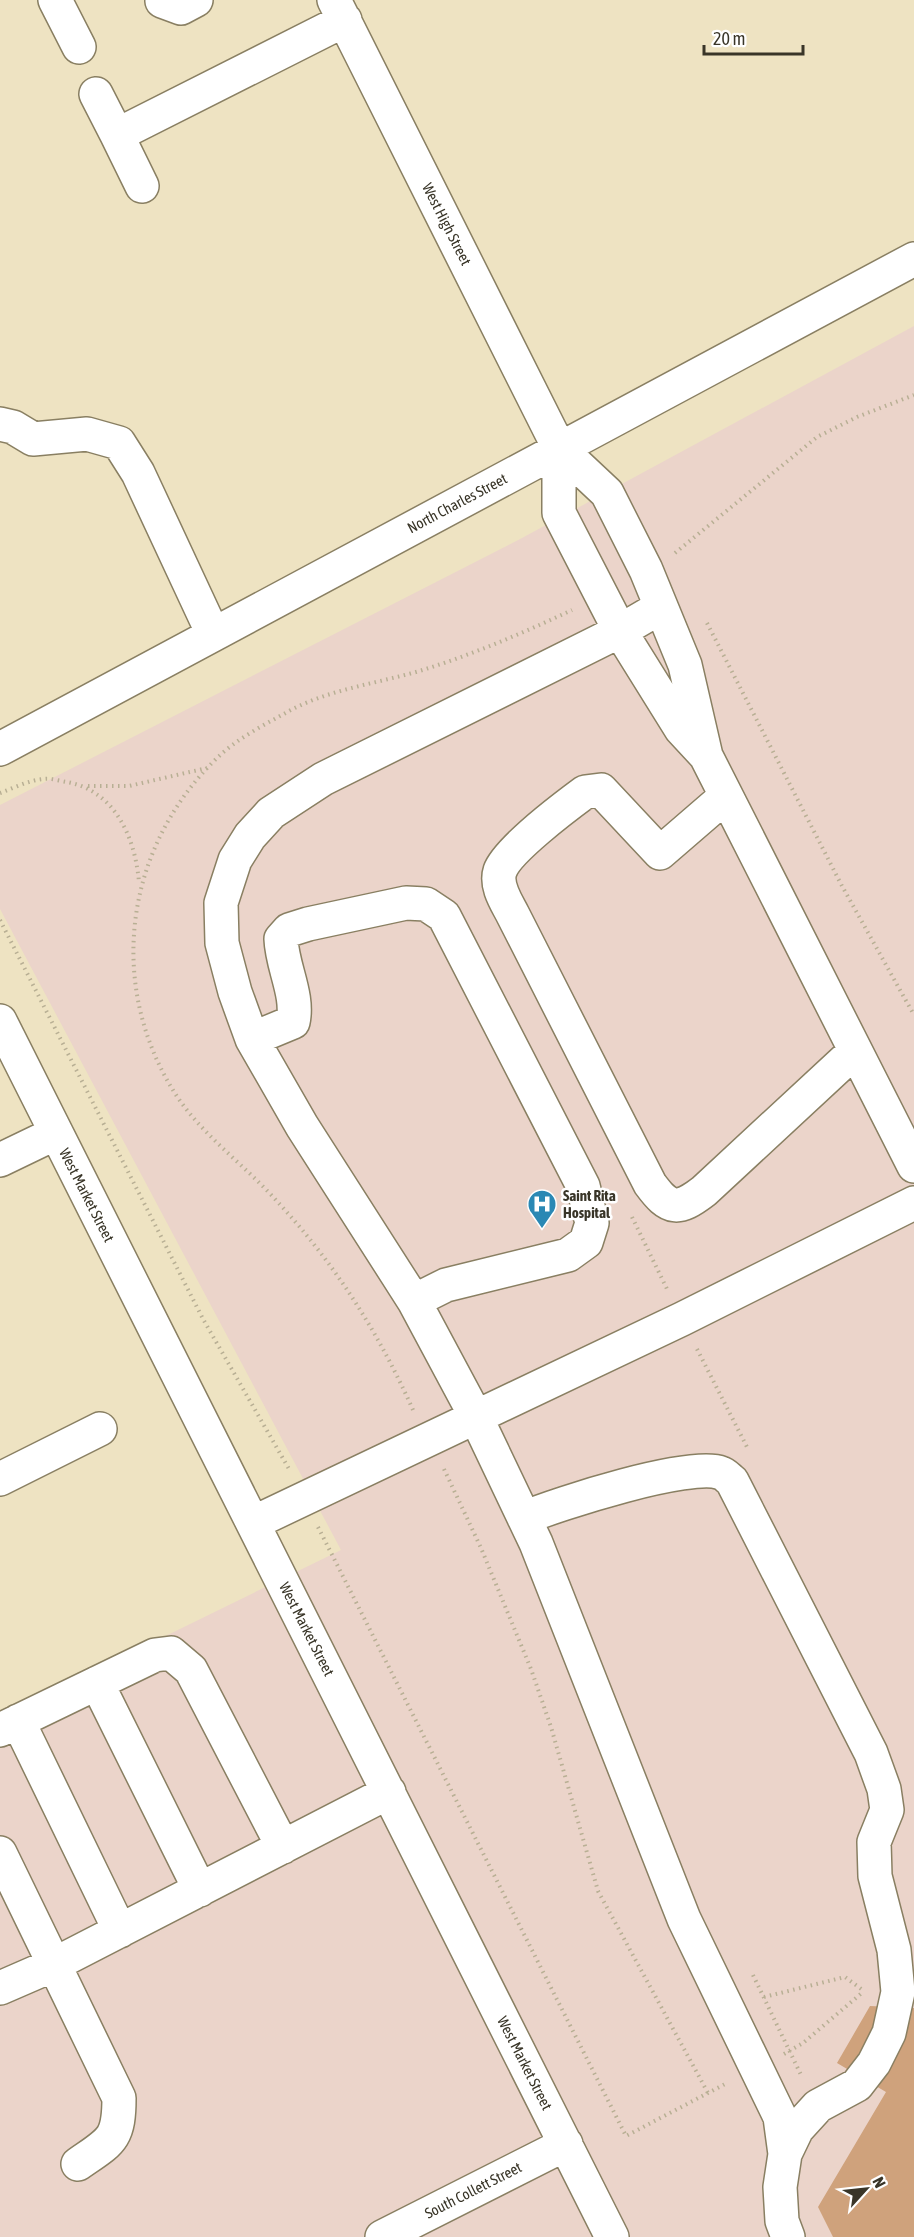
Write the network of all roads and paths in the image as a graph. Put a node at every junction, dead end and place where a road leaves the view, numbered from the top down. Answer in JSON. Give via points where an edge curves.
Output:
{"nodes":[{"id":1,"x":55,"y":0,"type":"edge"},
{"id":2,"x":140,"y":0,"type":"edge"},
{"id":3,"x":163,"y":0,"type":"edge"},
{"id":4,"x":196,"y":0,"type":"edge"},
{"id":5,"x":339,"y":10,"type":"edge"},
{"id":6,"x":79,"y":48,"type":"dead end"},
{"id":7,"x":96,"y":94,"type":"dead end"},
{"id":8,"x":117,"y":135,"type":"junction"},
{"id":9,"x":142,"y":186,"type":"dead end"},
{"id":10,"x":914,"y":259,"type":"edge"},
{"id":11,"x":914,"y":395,"type":"edge"},
{"id":12,"x":0,"y":424,"type":"edge"},
{"id":13,"x":560,"y":448,"type":"junction"},
{"id":14,"x":667,"y":545,"type":"dead end"},
{"id":15,"x":662,"y":607,"type":"junction"},
{"id":16,"x":702,"y":613,"type":"dead end"},
{"id":17,"x":620,"y":631,"type":"junction"},
{"id":18,"x":213,"y":634,"type":"junction"},
{"id":19,"x":0,"y":749,"type":"edge"},
{"id":20,"x":705,"y":756,"type":"junction"},
{"id":21,"x":208,"y":768,"type":"dead end"},
{"id":22,"x":81,"y":785,"type":"junction"},
{"id":23,"x":0,"y":793,"type":"edge"},
{"id":24,"x":726,"y":796,"type":"junction"},
{"id":25,"x":140,"y":885,"type":"dead end"},
{"id":26,"x":914,"y":1015,"type":"edge"},
{"id":27,"x":0,"y":1021,"type":"edge"},
{"id":28,"x":252,"y":1039,"type":"junction"},
{"id":29,"x":855,"y":1051,"type":"junction"},
{"id":30,"x":56,"y":1133,"type":"junction"},
{"id":31,"x":0,"y":1161,"type":"edge"},
{"id":32,"x":914,"y":1166,"type":"edge"},
{"id":33,"x":914,"y":1203,"type":"edge"},
{"id":34,"x":414,"y":1301,"type":"junction"},
{"id":35,"x":475,"y":1415,"type":"junction"},
{"id":36,"x":100,"y":1429,"type":"dead end"},
{"id":37,"x":441,"y":1464,"type":"dead end"},
{"id":38,"x":0,"y":1479,"type":"edge"},
{"id":39,"x":524,"y":1518,"type":"junction"},
{"id":40,"x":252,"y":1522,"type":"junction"},
{"id":41,"x":97,"y":1683,"type":"junction"},
{"id":42,"x":9,"y":1726,"type":"edge"},
{"id":43,"x":389,"y":1792,"type":"junction"},
{"id":44,"x":283,"y":1847,"type":"junction"},
{"id":45,"x":0,"y":1853,"type":"edge"},
{"id":46,"x":200,"y":1890,"type":"junction"},
{"id":47,"x":120,"y":1931,"type":"junction"},
{"id":48,"x":53,"y":1965,"type":"junction"},
{"id":49,"x":753,"y":1975,"type":"dead end"},
{"id":50,"x":0,"y":1988,"type":"edge"},
{"id":51,"x":864,"y":1991,"type":"dead end"},
{"id":52,"x":764,"y":1997,"type":"junction"},
{"id":53,"x":807,"y":2087,"type":"dead end"},
{"id":54,"x":708,"y":2093,"type":"dead end"},
{"id":55,"x":566,"y":2144,"type":"junction"},
{"id":56,"x":785,"y":2154,"type":"junction"},
{"id":57,"x":78,"y":2164,"type":"dead end"},
{"id":58,"x":382,"y":2237,"type":"edge"},
{"id":59,"x":612,"y":2237,"type":"edge"},
{"id":60,"x":788,"y":2237,"type":"edge"}],
"edges":[{"from":1,"to":6,"type":"street"},
{"from":2,"to":3,"type":"street","via":[[144,9]]},
{"from":3,"to":4,"type":"street","via":[[181,8]]},
{"from":5,"to":8,"type":"street"},
{"from":5,"to":13,"type":"street","name":"West High Street"},
{"from":7,"to":8,"type":"street"},
{"from":8,"to":9,"type":"street"},
{"from":10,"to":13,"type":"street","name":"North Charles Street"},
{"from":11,"to":14,"type":"path","via":[[817,437],[672,556]]},
{"from":12,"to":18,"type":"street","via":[[33,438],[87,434],[119,443],[138,473]]},
{"from":13,"to":15,"type":"street","via":[[607,493]]},
{"from":13,"to":17,"type":"street","via":[[559,513]]},
{"from":13,"to":18,"type":"street","name":"North Charles Street"},
{"from":15,"to":17,"type":"street"},
{"from":15,"to":20,"type":"street","via":[[685,665]]},
{"from":16,"to":26,"type":"path","via":[[848,897]]},
{"from":17,"to":20,"type":"street","via":[[681,729]]},
{"from":17,"to":28,"type":"street","via":[[323,779],[284,803],[250,836],[235,860],[222,903],[222,943]]},
{"from":18,"to":19,"type":"street","name":"North Charles Street"},
{"from":20,"to":24,"type":"street"},
{"from":21,"to":22,"type":"path","via":[[129,786]]},
{"from":22,"to":23,"type":"path","via":[[45,778]]},
{"from":22,"to":25,"type":"path","via":[[108,802],[121,820],[132,843]]},
{"from":24,"to":29,"type":"street"},
{"from":24,"to":29,"type":"street","via":[[660,853],[600,790],[585,792],[512,854],[500,872],[500,888],[650,1184],[663,1201],[675,1206],[689,1203]]},
{"from":27,"to":30,"type":"street","name":"West Market Street"},
{"from":28,"to":34,"type":"street","via":[[302,1126]]},
{"from":28,"to":34,"type":"street","via":[[293,1022],[296,1010],[281,947],[281,939],[289,930],[362,910],[406,903],[426,904],[444,916],[583,1186],[592,1223],[586,1242],[568,1255],[446,1285]]},
{"from":29,"to":32,"type":"street"},
{"from":30,"to":31,"type":"street"},
{"from":30,"to":40,"type":"street","name":"West Market Street"},
{"from":33,"to":35,"type":"street","via":[[682,1319]]},
{"from":34,"to":35,"type":"street"},
{"from":35,"to":39,"type":"street"},
{"from":35,"to":40,"type":"street"},
{"from":36,"to":38,"type":"street"},
{"from":37,"to":54,"type":"path","via":[[531,1669],[598,1891]]},
{"from":39,"to":56,"type":"street","via":[[684,1919],[780,2117]]},
{"from":39,"to":56,"type":"street","via":[[594,1493],[656,1479],[721,1473],[732,1481],[741,1497],[871,1753],[887,1810],[874,1842],[875,1876],[894,1950],[898,1992],[889,2033],[874,2063],[857,2085],[818,2106],[797,2129]]},
{"from":40,"to":43,"type":"street","name":"West Market Street"},
{"from":41,"to":42,"type":"street"},
{"from":41,"to":44,"type":"street","via":[[155,1655],[171,1653],[191,1670]]},
{"from":41,"to":46,"type":"street"},
{"from":42,"to":47,"type":"street"},
{"from":43,"to":44,"type":"street"},
{"from":43,"to":55,"type":"street","name":"West Market Street"},
{"from":44,"to":46,"type":"street"},
{"from":45,"to":48,"type":"street"},
{"from":46,"to":47,"type":"street"},
{"from":47,"to":48,"type":"street"},
{"from":48,"to":50,"type":"street"},
{"from":48,"to":57,"type":"street","via":[[119,2098],[118,2126],[109,2142]]},
{"from":49,"to":52,"type":"path"},
{"from":51,"to":52,"type":"path","via":[[845,1977]]},
{"from":52,"to":53,"type":"path"},
{"from":55,"to":58,"type":"street","name":"South Collett Street"},
{"from":55,"to":59,"type":"street","name":"West Market Street"},
{"from":56,"to":60,"type":"street","via":[[780,2187],[782,2221]]}]}
